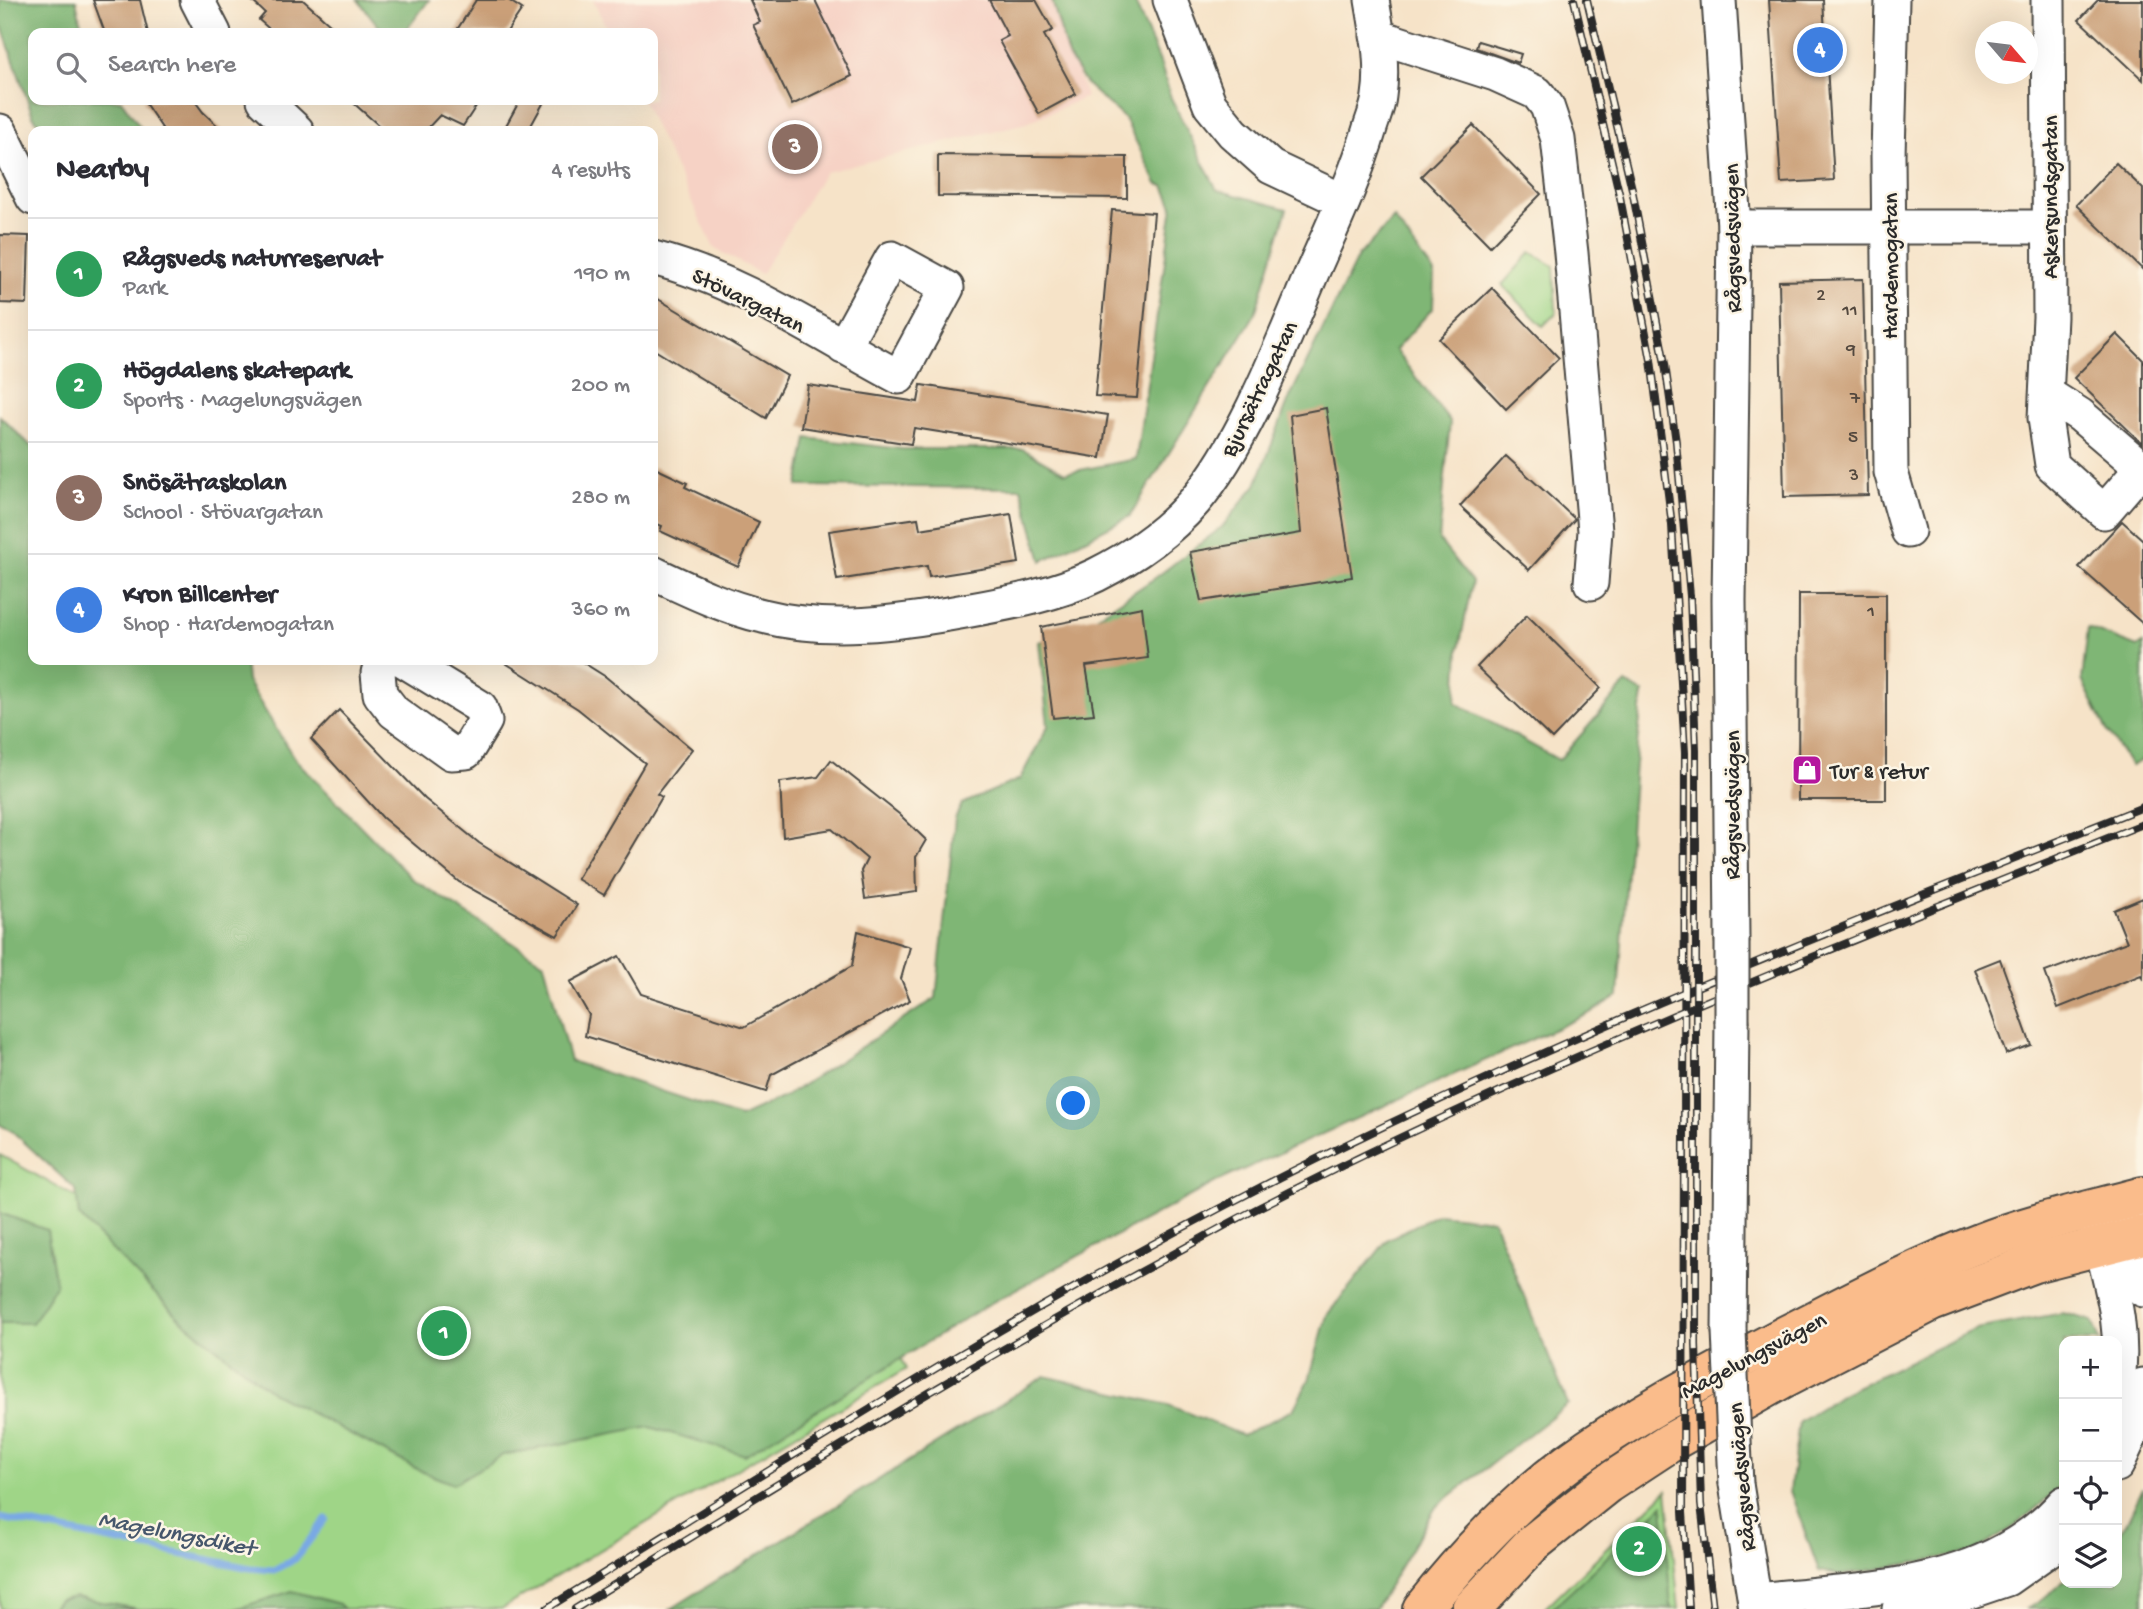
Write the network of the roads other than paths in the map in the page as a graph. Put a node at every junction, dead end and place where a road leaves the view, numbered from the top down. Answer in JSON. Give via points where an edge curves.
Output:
{"nodes":[{"id":1,"x":197,"y":0,"type":"edge"},
{"id":2,"x":1170,"y":0,"type":"edge"},
{"id":3,"x":1372,"y":0,"type":"edge"},
{"id":4,"x":1719,"y":0,"type":"edge"},
{"id":5,"x":1892,"y":0,"type":"edge"},
{"id":6,"x":2048,"y":0,"type":"edge"},
{"id":7,"x":211,"y":28,"type":"edge"},
{"id":8,"x":1377,"y":36,"type":"junction"},
{"id":9,"x":269,"y":105,"type":"edge"},
{"id":10,"x":292,"y":126,"type":"edge"},
{"id":11,"x":0,"y":131,"type":"edge"},
{"id":12,"x":28,"y":188,"type":"edge"},
{"id":13,"x":1343,"y":201,"type":"junction"},
{"id":14,"x":1888,"y":226,"type":"junction"},
{"id":15,"x":1734,"y":227,"type":"junction"},
{"id":16,"x":2049,"y":227,"type":"junction"},
{"id":17,"x":658,"y":259,"type":"edge"},
{"id":18,"x":843,"y":347,"type":"dead end"},
{"id":19,"x":2047,"y":394,"type":"dead end"},
{"id":20,"x":1908,"y":531,"type":"dead end"},
{"id":21,"x":658,"y":575,"type":"edge"},
{"id":22,"x":1591,"y":583,"type":"dead end"},
{"id":23,"x":380,"y":665,"type":"edge"},
{"id":24,"x":411,"y":665,"type":"edge"},
{"id":25,"x":2123,"y":1221,"type":"edge"},
{"id":26,"x":2143,"y":1290,"type":"edge"},
{"id":27,"x":2119,"y":1336,"type":"edge"},
{"id":28,"x":2143,"y":1385,"type":"edge"},
{"id":29,"x":2118,"y":1462,"type":"edge"},
{"id":30,"x":2059,"y":1508,"type":"edge"},
{"id":31,"x":2059,"y":1543,"type":"edge"},
{"id":32,"x":1756,"y":1605,"type":"edge"},
{"id":33,"x":1422,"y":1609,"type":"edge"},
{"id":34,"x":1471,"y":1609,"type":"edge"},
{"id":35,"x":1899,"y":1609,"type":"edge"}],
"edges":[{"from":1,"to":7,"type":"street"},
{"from":2,"to":13,"type":"street","via":[[1210,105],[1233,133],[1271,167]]},
{"from":3,"to":8,"type":"street","name":"Bjursätragatan"},
{"from":4,"to":15,"type":"street","name":"Rågsvedsvägen"},
{"from":5,"to":14,"type":"street","name":"Hardemogatan"},
{"from":6,"to":16,"type":"street","name":"Askersundsgatan"},
{"from":8,"to":13,"type":"street","name":"Bjursätragatan","via":[[1380,96]]},
{"from":8,"to":22,"type":"street","via":[[1495,74],[1537,93],[1548,106],[1558,139],[1572,253],[1595,531]]},
{"from":9,"to":10,"type":"street"},
{"from":11,"to":12,"type":"street"},
{"from":13,"to":21,"type":"street","name":"Bjursätragatan","via":[[1233,445],[1172,526],[1096,575],[1051,593],[1004,604],[907,622],[846,625],[764,617]]},
{"from":14,"to":15,"type":"street"},
{"from":14,"to":16,"type":"street"},
{"from":14,"to":20,"type":"street","name":"Hardemogatan","via":[[1891,472]]},
{"from":15,"to":32,"type":"street","name":"Rågsvedsvägen","bridge":true,"via":[[1729,1331],[1736,1484]]},
{"from":16,"to":19,"type":"street","name":"Askersundsgatan"},
{"from":17,"to":18,"type":"street","name":"Stövargatan","via":[[737,288]]},
{"from":23,"to":24,"type":"street","via":[[380,694],[394,712],[451,753],[466,752],[485,721],[480,707]]},
{"from":25,"to":26,"type":"street"},
{"from":25,"to":27,"type":"street","via":[[2112,1281]]},
{"from":25,"to":33,"type":"main road","name":"Magelungsvägen","via":[[2041,1222],[1979,1243],[1868,1293],[1683,1391],[1568,1463],[1506,1515]]},
{"from":25,"to":34,"type":"main road","name":"Magelungsvägen","via":[[2042,1260],[1931,1303],[1683,1435],[1568,1513]]},
{"from":28,"to":29,"type":"street"},
{"from":30,"to":32,"type":"street","via":[[2037,1530],[1986,1562],[1929,1578]]},
{"from":31,"to":35,"type":"street","via":[[2007,1579],[1930,1605]]}]}
